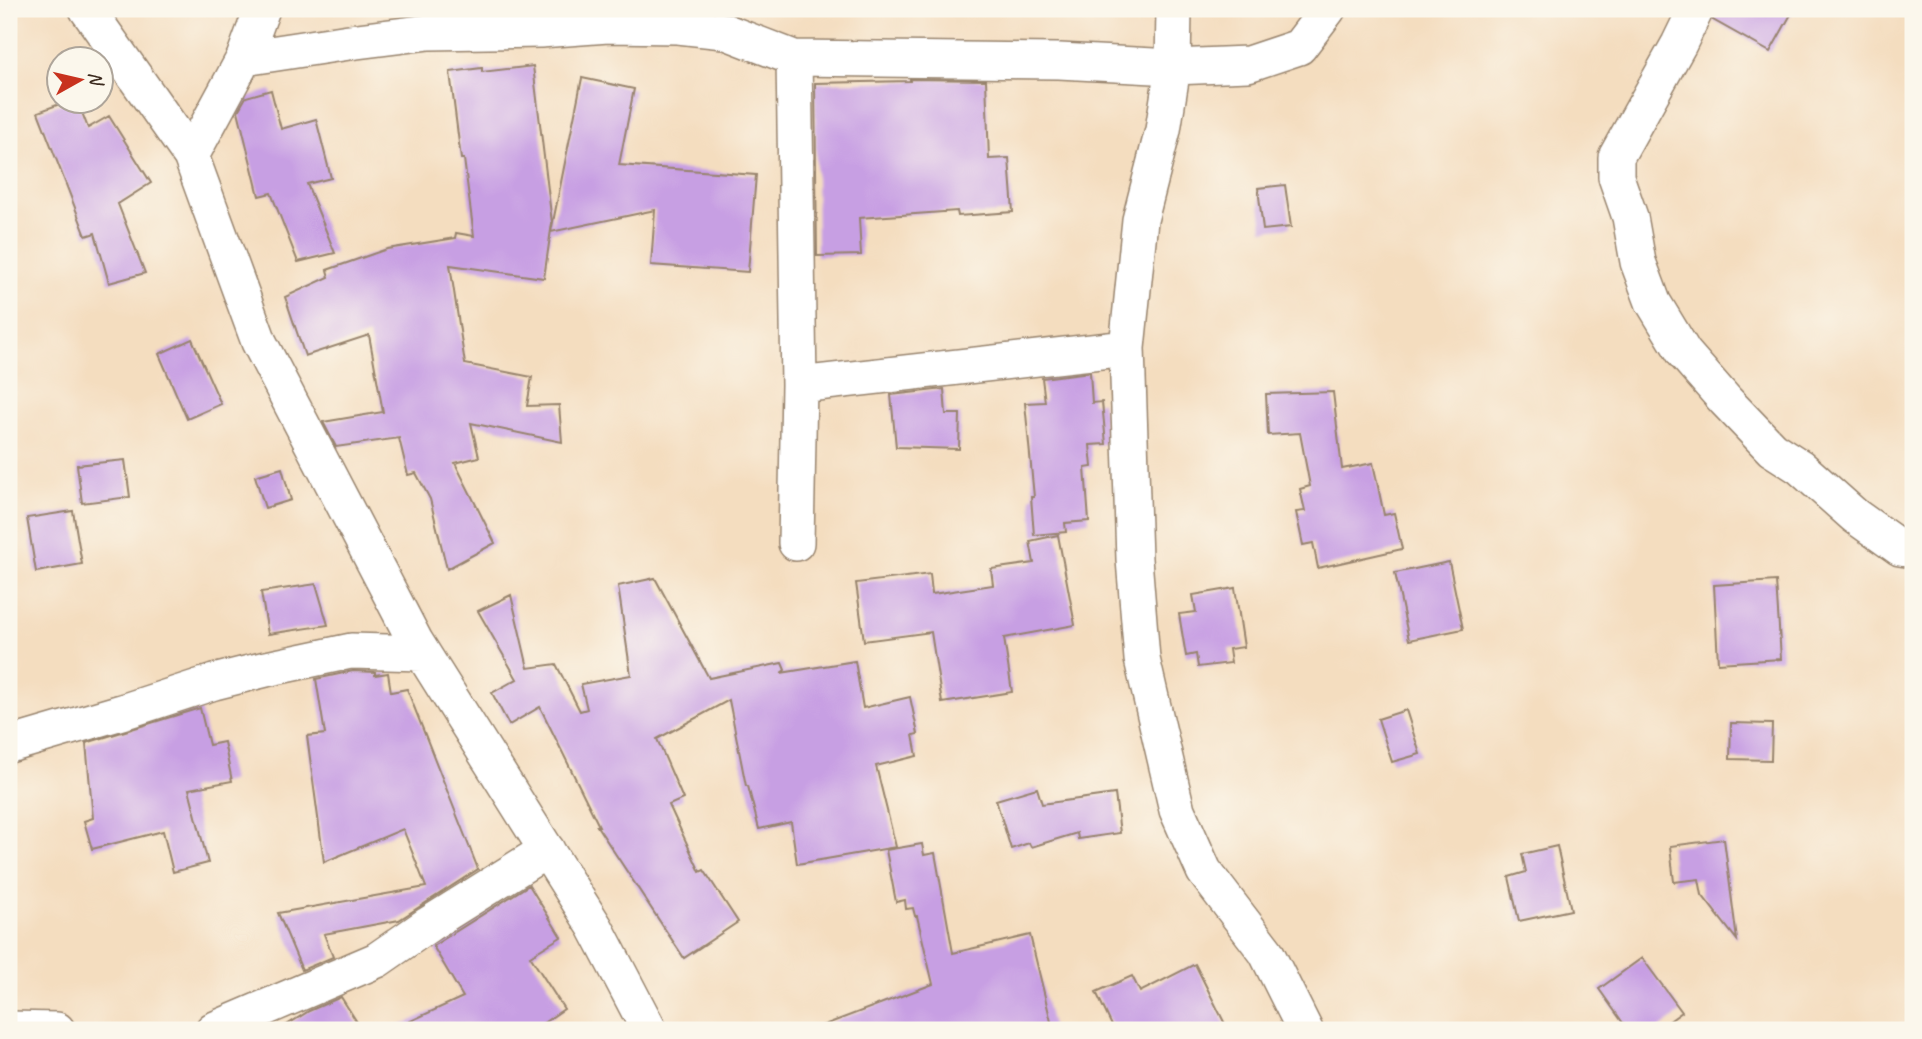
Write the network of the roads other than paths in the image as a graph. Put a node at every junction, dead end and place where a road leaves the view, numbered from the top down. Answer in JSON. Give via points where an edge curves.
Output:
{"nodes":[{"id":1,"x":87,"y":9,"type":"edge"},
{"id":2,"x":262,"y":9,"type":"edge"},
{"id":3,"x":1174,"y":9,"type":"edge"},
{"id":4,"x":1328,"y":9,"type":"edge"},
{"id":5,"x":1696,"y":9,"type":"edge"},
{"id":6,"x":244,"y":58,"type":"junction"},
{"id":7,"x":794,"y":58,"type":"junction"},
{"id":8,"x":1173,"y":67,"type":"junction"},
{"id":9,"x":191,"y":156,"type":"junction"},
{"id":10,"x":1127,"y":348,"type":"junction"},
{"id":11,"x":799,"y":385,"type":"junction"},
{"id":12,"x":796,"y":543,"type":"dead end"},
{"id":13,"x":1913,"y":550,"type":"edge"},
{"id":14,"x":422,"y":653,"type":"junction"},
{"id":15,"x":9,"y":745,"type":"edge"},
{"id":16,"x":547,"y":850,"type":"junction"},
{"id":17,"x":9,"y":1029,"type":"edge"},
{"id":18,"x":57,"y":1030,"type":"edge"},
{"id":19,"x":213,"y":1030,"type":"edge"},
{"id":20,"x":649,"y":1030,"type":"edge"},
{"id":21,"x":1305,"y":1030,"type":"edge"}],
"edges":[{"from":1,"to":9,"type":"street"},
{"from":2,"to":6,"type":"street"},
{"from":3,"to":8,"type":"street"},
{"from":4,"to":8,"type":"street","via":[[1299,47],[1248,64]]},
{"from":5,"to":13,"type":"street","via":[[1616,156],[1616,177],[1653,302],[1684,353],[1772,449],[1899,548]]},
{"from":6,"to":7,"type":"street","via":[[429,32],[608,25],[724,31]]},
{"from":6,"to":9,"type":"street"},
{"from":7,"to":8,"type":"street"},
{"from":7,"to":11,"type":"street"},
{"from":8,"to":10,"type":"street","via":[[1163,130],[1140,220]]},
{"from":9,"to":14,"type":"street","via":[[258,342]]},
{"from":10,"to":11,"type":"street"},
{"from":10,"to":21,"type":"street","via":[[1142,659],[1177,810],[1204,871],[1266,952]]},
{"from":11,"to":12,"type":"street"},
{"from":14,"to":15,"type":"street","via":[[351,651],[214,682]]},
{"from":14,"to":16,"type":"street"},
{"from":16,"to":19,"type":"street","via":[[377,960]]},
{"from":16,"to":20,"type":"street","via":[[596,927]]},
{"from":17,"to":18,"type":"street"}]}
